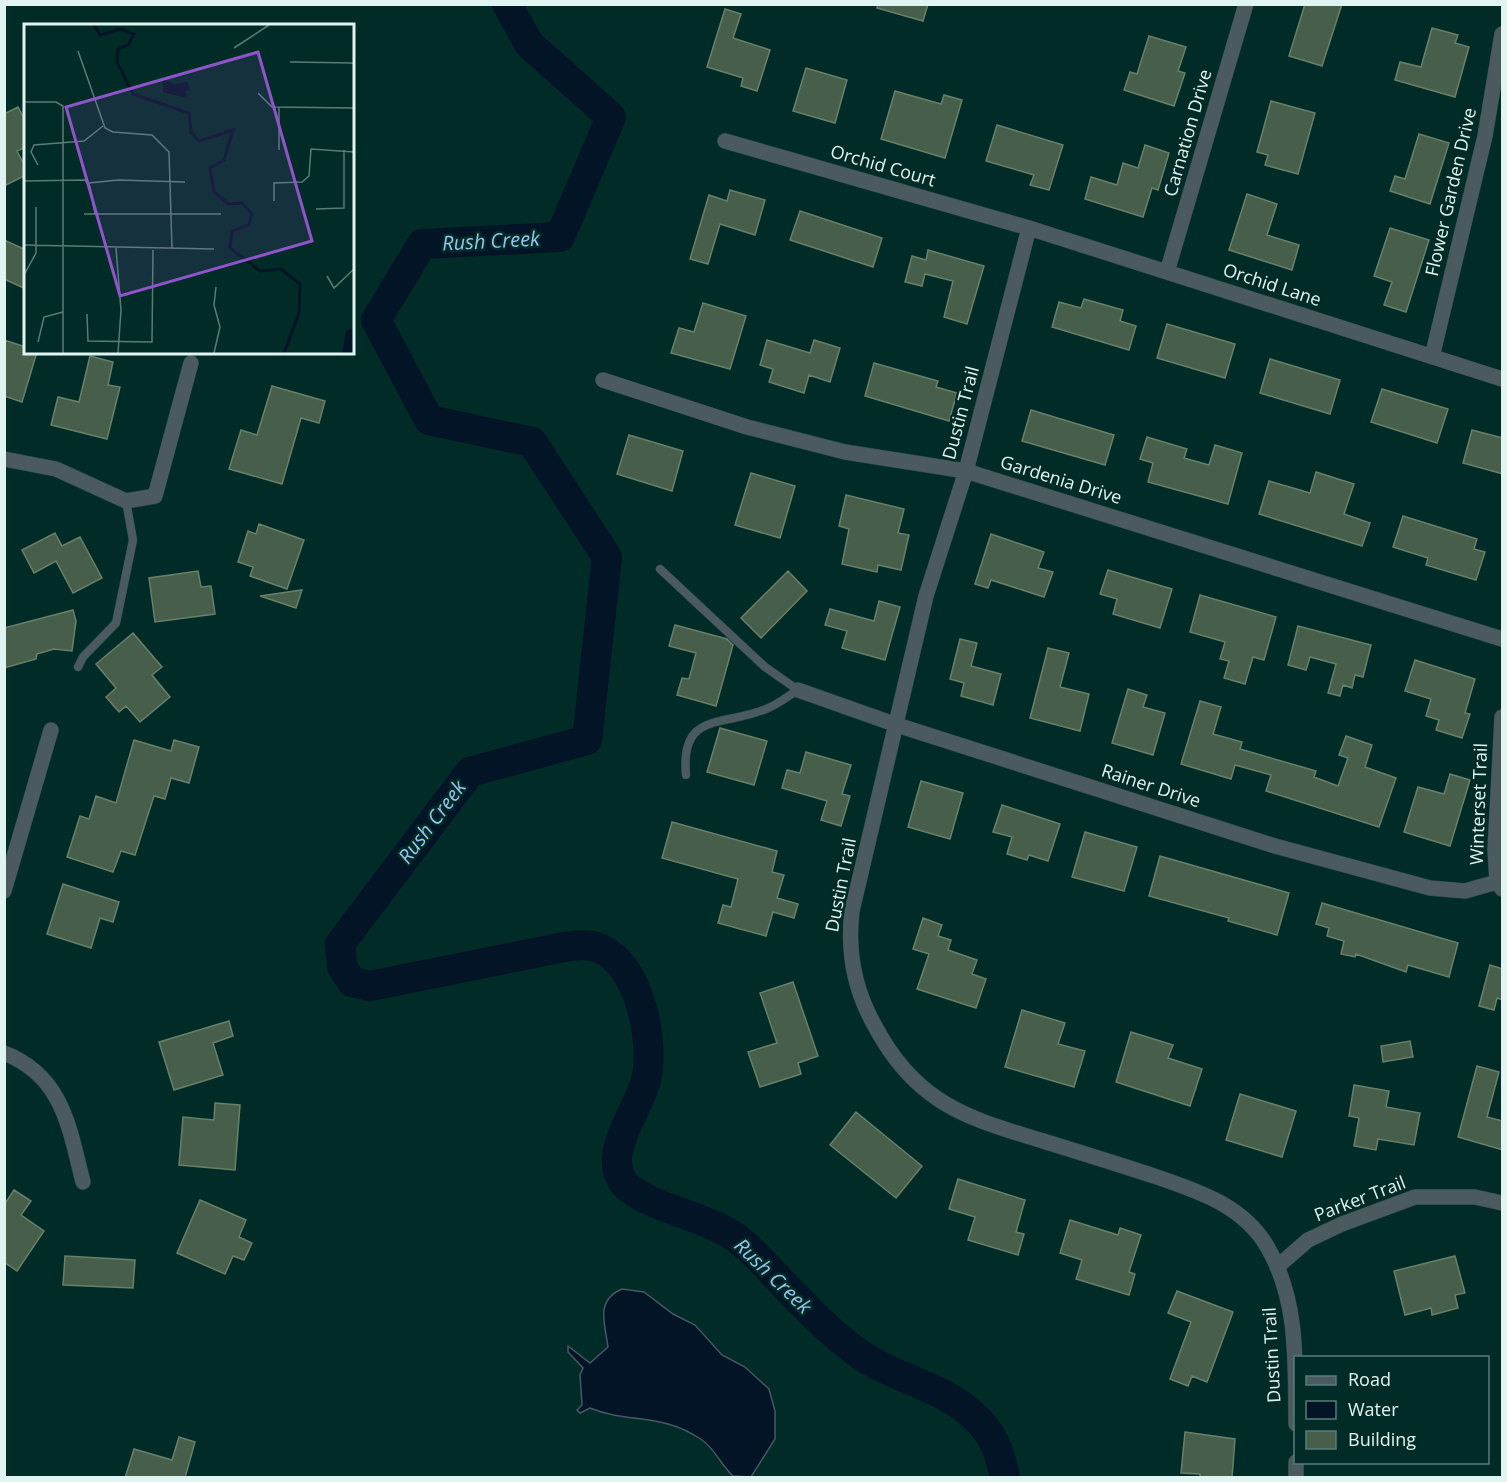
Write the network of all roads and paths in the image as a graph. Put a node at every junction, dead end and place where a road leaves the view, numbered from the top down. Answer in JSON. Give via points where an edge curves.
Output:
{"nodes":[{"id":1,"x":1246,"y":4,"type":"edge"},
{"id":2,"x":1503,"y":34,"type":"edge"},
{"id":3,"x":725,"y":141,"type":"dead end"},
{"id":4,"x":1029,"y":228,"type":"junction"},
{"id":5,"x":1167,"y":272,"type":"junction"},
{"id":6,"x":1432,"y":357,"type":"junction"},
{"id":7,"x":191,"y":363,"type":"dead end"},
{"id":8,"x":1503,"y":379,"type":"edge"},
{"id":9,"x":603,"y":380,"type":"dead end"},
{"id":10,"x":4,"y":459,"type":"edge"},
{"id":11,"x":966,"y":471,"type":"junction"},
{"id":12,"x":126,"y":501,"type":"junction"},
{"id":13,"x":660,"y":568,"type":"dead end"},
{"id":14,"x":1503,"y":639,"type":"edge"},
{"id":15,"x":78,"y":667,"type":"dead end"},
{"id":16,"x":798,"y":690,"type":"junction"},
{"id":17,"x":1503,"y":717,"type":"edge"},
{"id":18,"x":897,"y":725,"type":"junction"},
{"id":19,"x":51,"y":730,"type":"dead end"},
{"id":20,"x":686,"y":775,"type":"dead end"},
{"id":21,"x":1500,"y":886,"type":"edge"},
{"id":22,"x":4,"y":891,"type":"edge"},
{"id":23,"x":4,"y":1053,"type":"edge"},
{"id":24,"x":82,"y":1182,"type":"dead end"},
{"id":25,"x":1503,"y":1203,"type":"edge"},
{"id":26,"x":1276,"y":1267,"type":"junction"},
{"id":27,"x":1294,"y":1356,"type":"edge"}],
"edges":[{"from":1,"to":5,"type":"street","name":"Carnation Drive"},
{"from":2,"to":6,"type":"street","name":"Flower Garden Drive","via":[[1485,136]]},
{"from":3,"to":4,"type":"street","name":"Orchid Court"},
{"from":4,"to":5,"type":"street","name":"Orchid Lane"},
{"from":4,"to":11,"type":"street","name":"Dustin Trail"},
{"from":5,"to":6,"type":"street","name":"Orchid Lane"},
{"from":6,"to":8,"type":"street","name":"Orchid Lane"},
{"from":7,"to":12,"type":"street","via":[[155,496]]},
{"from":9,"to":11,"type":"street","name":"Gardenia Drive","via":[[747,427],[845,452]]},
{"from":10,"to":12,"type":"street","via":[[56,469]]},
{"from":11,"to":14,"type":"street","name":"Gardenia Drive"},
{"from":11,"to":18,"type":"street","name":"Dustin Trail","via":[[926,596]]},
{"from":12,"to":15,"type":"lane","via":[[133,540],[116,623]]},
{"from":13,"to":16,"type":"lane","via":[[765,667]]},
{"from":16,"to":18,"type":"street","name":"Rainer Drive"},
{"from":16,"to":20,"type":"lane","via":[[768,709],[702,727],[689,737],[684,753]]},
{"from":17,"to":21,"type":"street","name":"Winterset Trail","via":[[1495,850]]},
{"from":18,"to":21,"type":"street","name":"Rainer Drive","via":[[1275,846],[1430,888],[1465,891]]},
{"from":18,"to":26,"type":"street","name":"Dustin Trail","via":[[848,940],[855,982],[885,1046],[924,1089],[963,1113],[1213,1197],[1253,1229],[1267,1246]]},
{"from":19,"to":22,"type":"street"},
{"from":23,"to":24,"type":"street","via":[[35,1070],[52,1088],[66,1114]]},
{"from":25,"to":26,"type":"street","name":"Parker Trail","via":[[1475,1197],[1415,1197],[1308,1240]]},
{"from":26,"to":27,"type":"street","name":"Dustin Trail","via":[[1289,1299]]}]}
